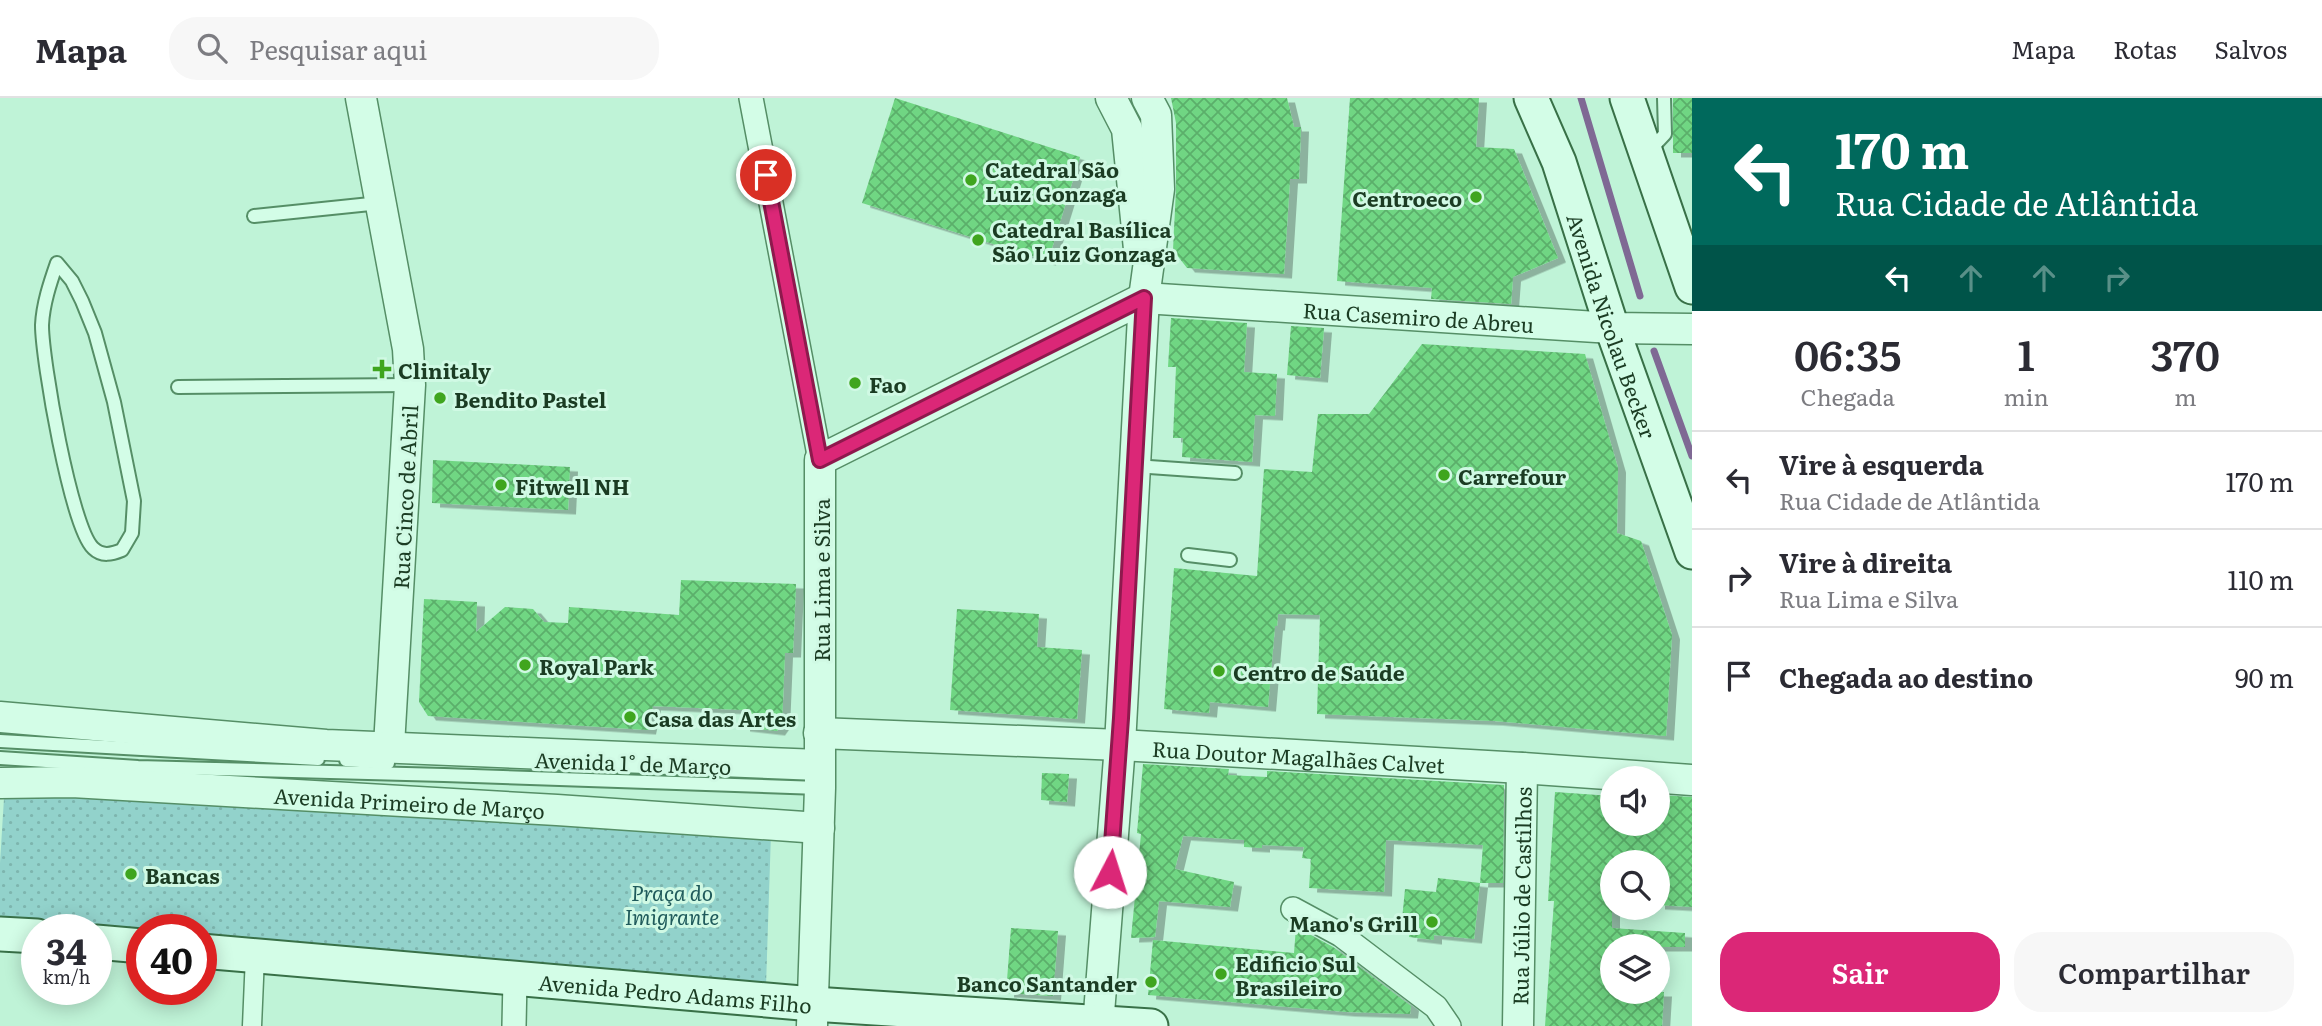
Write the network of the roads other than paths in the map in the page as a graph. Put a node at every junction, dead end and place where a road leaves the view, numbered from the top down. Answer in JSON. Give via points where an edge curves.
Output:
{"nodes":[{"id":1,"x":361,"y":98,"type":"edge"},
{"id":2,"x":751,"y":98,"type":"edge"},
{"id":3,"x":1111,"y":98,"type":"edge"},
{"id":4,"x":1147,"y":98,"type":"edge"},
{"id":5,"x":1531,"y":98,"type":"edge"},
{"id":6,"x":1627,"y":98,"type":"edge"},
{"id":7,"x":1664,"y":98,"type":"edge"},
{"id":8,"x":1646,"y":153,"type":"junction"},
{"id":9,"x":381,"y":203,"type":"junction"},
{"id":10,"x":254,"y":216,"type":"dead end"},
{"id":11,"x":57,"y":263,"type":"joint"},
{"id":12,"x":1692,"y":287,"type":"edge"},
{"id":13,"x":1144,"y":298,"type":"junction"},
{"id":14,"x":1612,"y":328,"type":"junction"},
{"id":15,"x":1692,"y":330,"type":"edge"},
{"id":16,"x":410,"y":385,"type":"junction"},
{"id":17,"x":178,"y":387,"type":"dead end"},
{"id":18,"x":820,"y":460,"type":"junction"},
{"id":19,"x":1135,"y":466,"type":"junction"},
{"id":20,"x":1236,"y":473,"type":"dead end"},
{"id":21,"x":1692,"y":552,"type":"edge"},
{"id":22,"x":1188,"y":555,"type":"dead end"},
{"id":23,"x":1230,"y":560,"type":"dead end"},
{"id":24,"x":0,"y":717,"type":"edge"},
{"id":25,"x":819,"y":733,"type":"junction"},
{"id":26,"x":0,"y":741,"type":"edge"},
{"id":27,"x":1120,"y":745,"type":"junction"},
{"id":28,"x":0,"y":758,"type":"edge"},
{"id":29,"x":389,"y":761,"type":"junction"},
{"id":30,"x":138,"y":767,"type":"junction"},
{"id":31,"x":1522,"y":768,"type":"junction"},
{"id":32,"x":819,"y":776,"type":"junction"},
{"id":33,"x":1692,"y":780,"type":"edge"},
{"id":34,"x":0,"y":783,"type":"edge"},
{"id":35,"x":102,"y":784,"type":"junction"},
{"id":36,"x":819,"y":828,"type":"junction"},
{"id":37,"x":1293,"y":909,"type":"dead end"},
{"id":38,"x":0,"y":934,"type":"edge"},
{"id":39,"x":21,"y":935,"type":"edge"},
{"id":40,"x":217,"y":952,"type":"edge"},
{"id":41,"x":255,"y":956,"type":"junction"},
{"id":42,"x":516,"y":979,"type":"junction"},
{"id":43,"x":812,"y":1015,"type":"edge"},
{"id":44,"x":1098,"y":1025,"type":"edge"},
{"id":45,"x":251,"y":1026,"type":"edge"},
{"id":46,"x":514,"y":1026,"type":"edge"},
{"id":47,"x":1151,"y":1026,"type":"edge"},
{"id":48,"x":1449,"y":1026,"type":"edge"},
{"id":49,"x":1518,"y":1026,"type":"edge"}],
"edges":[{"from":1,"to":9,"type":"street","name":"Rua Cinco de Abril"},
{"from":2,"to":18,"type":"street","name":"Rua Lima e Silva"},
{"from":3,"to":13,"type":"street","via":[[1127,130]]},
{"from":4,"to":13,"type":"street","via":[[1156,116],[1159,188]]},
{"from":5,"to":14,"type":"main road","name":"Avenida Nicolau Becker","via":[[1559,162]]},
{"from":6,"to":8,"type":"main road"},
{"from":7,"to":8,"type":"lane","via":[[1665,134]]},
{"from":8,"to":12,"type":"main road","via":[[1679,234]]},
{"from":9,"to":10,"type":"lane"},
{"from":9,"to":16,"type":"street","name":"Rua Cinco de Abril","via":[[408,349]]},
{"from":11,"to":11,"type":"lane","via":[[42,325],[48,383],[84,533],[90,546],[110,554],[122,550],[132,533],[134,501],[128,466],[95,333],[72,281]]},
{"from":13,"to":14,"type":"street","name":"Rua Casemiro de Abreu"},
{"from":13,"to":18,"type":"street"},
{"from":13,"to":19,"type":"street"},
{"from":14,"to":15,"type":"street","name":"Rua Casemiro de Abreu"},
{"from":14,"to":21,"type":"main road","name":"Avenida Nicolau Becker"},
{"from":16,"to":17,"type":"lane"},
{"from":16,"to":29,"type":"street","name":"Rua Cinco de Abril"},
{"from":18,"to":25,"type":"street","name":"Rua Lima e Silva"},
{"from":19,"to":20,"type":"lane"},
{"from":19,"to":27,"type":"street"},
{"from":22,"to":23,"type":"lane"},
{"from":24,"to":29,"type":"street","name":"Avenida Primeiro de Março","via":[[326,745]]},
{"from":25,"to":27,"type":"street","name":"Rua Doutor Magalhães Calvet"},
{"from":25,"to":32,"type":"street","name":"Rua Lima e Silva"},
{"from":26,"to":29,"type":"lane","name":"Avenida Primeiro de Março"},
{"from":27,"to":31,"type":"street","name":"Rua Doutor Magalhães Calvet"},
{"from":27,"to":44,"type":"street"},
{"from":28,"to":30,"type":"lane"},
{"from":29,"to":30,"type":"lane"},
{"from":29,"to":32,"type":"street","name":"Avenida Primeiro de Março"},
{"from":29,"to":32,"type":"lane","name":"Avenida 1° de Março","via":[[444,775]]},
{"from":30,"to":35,"type":"lane"},
{"from":31,"to":33,"type":"street","name":"Rua Doutor Magalhães Calvet"},
{"from":31,"to":49,"type":"street","name":"Rua Júlio de Castilhos"},
{"from":32,"to":36,"type":"street","name":"Rua Lima e Silva"},
{"from":34,"to":35,"type":"street","name":"Avenida Primeiro de Março"},
{"from":35,"to":36,"type":"street","name":"Avenida Primeiro de Março"},
{"from":36,"to":43,"type":"street","name":"Rua Lima e Silva"},
{"from":37,"to":48,"type":"street","via":[[1342,935],[1436,1007]]},
{"from":38,"to":39,"type":"main road"},
{"from":40,"to":41,"type":"main road","name":"Avenida Pedro Adams Filho"},
{"from":41,"to":42,"type":"main road","name":"Avenida Pedro Adams Filho"},
{"from":41,"to":45,"type":"street"},
{"from":42,"to":43,"type":"main road","name":"Avenida Pedro Adams Filho"},
{"from":42,"to":46,"type":"street"},
{"from":43,"to":44,"type":"main road","name":"Avenida Pedro Adams Filho"},
{"from":44,"to":47,"type":"main road","name":"Avenida Pedro Adams Filho"}]}
